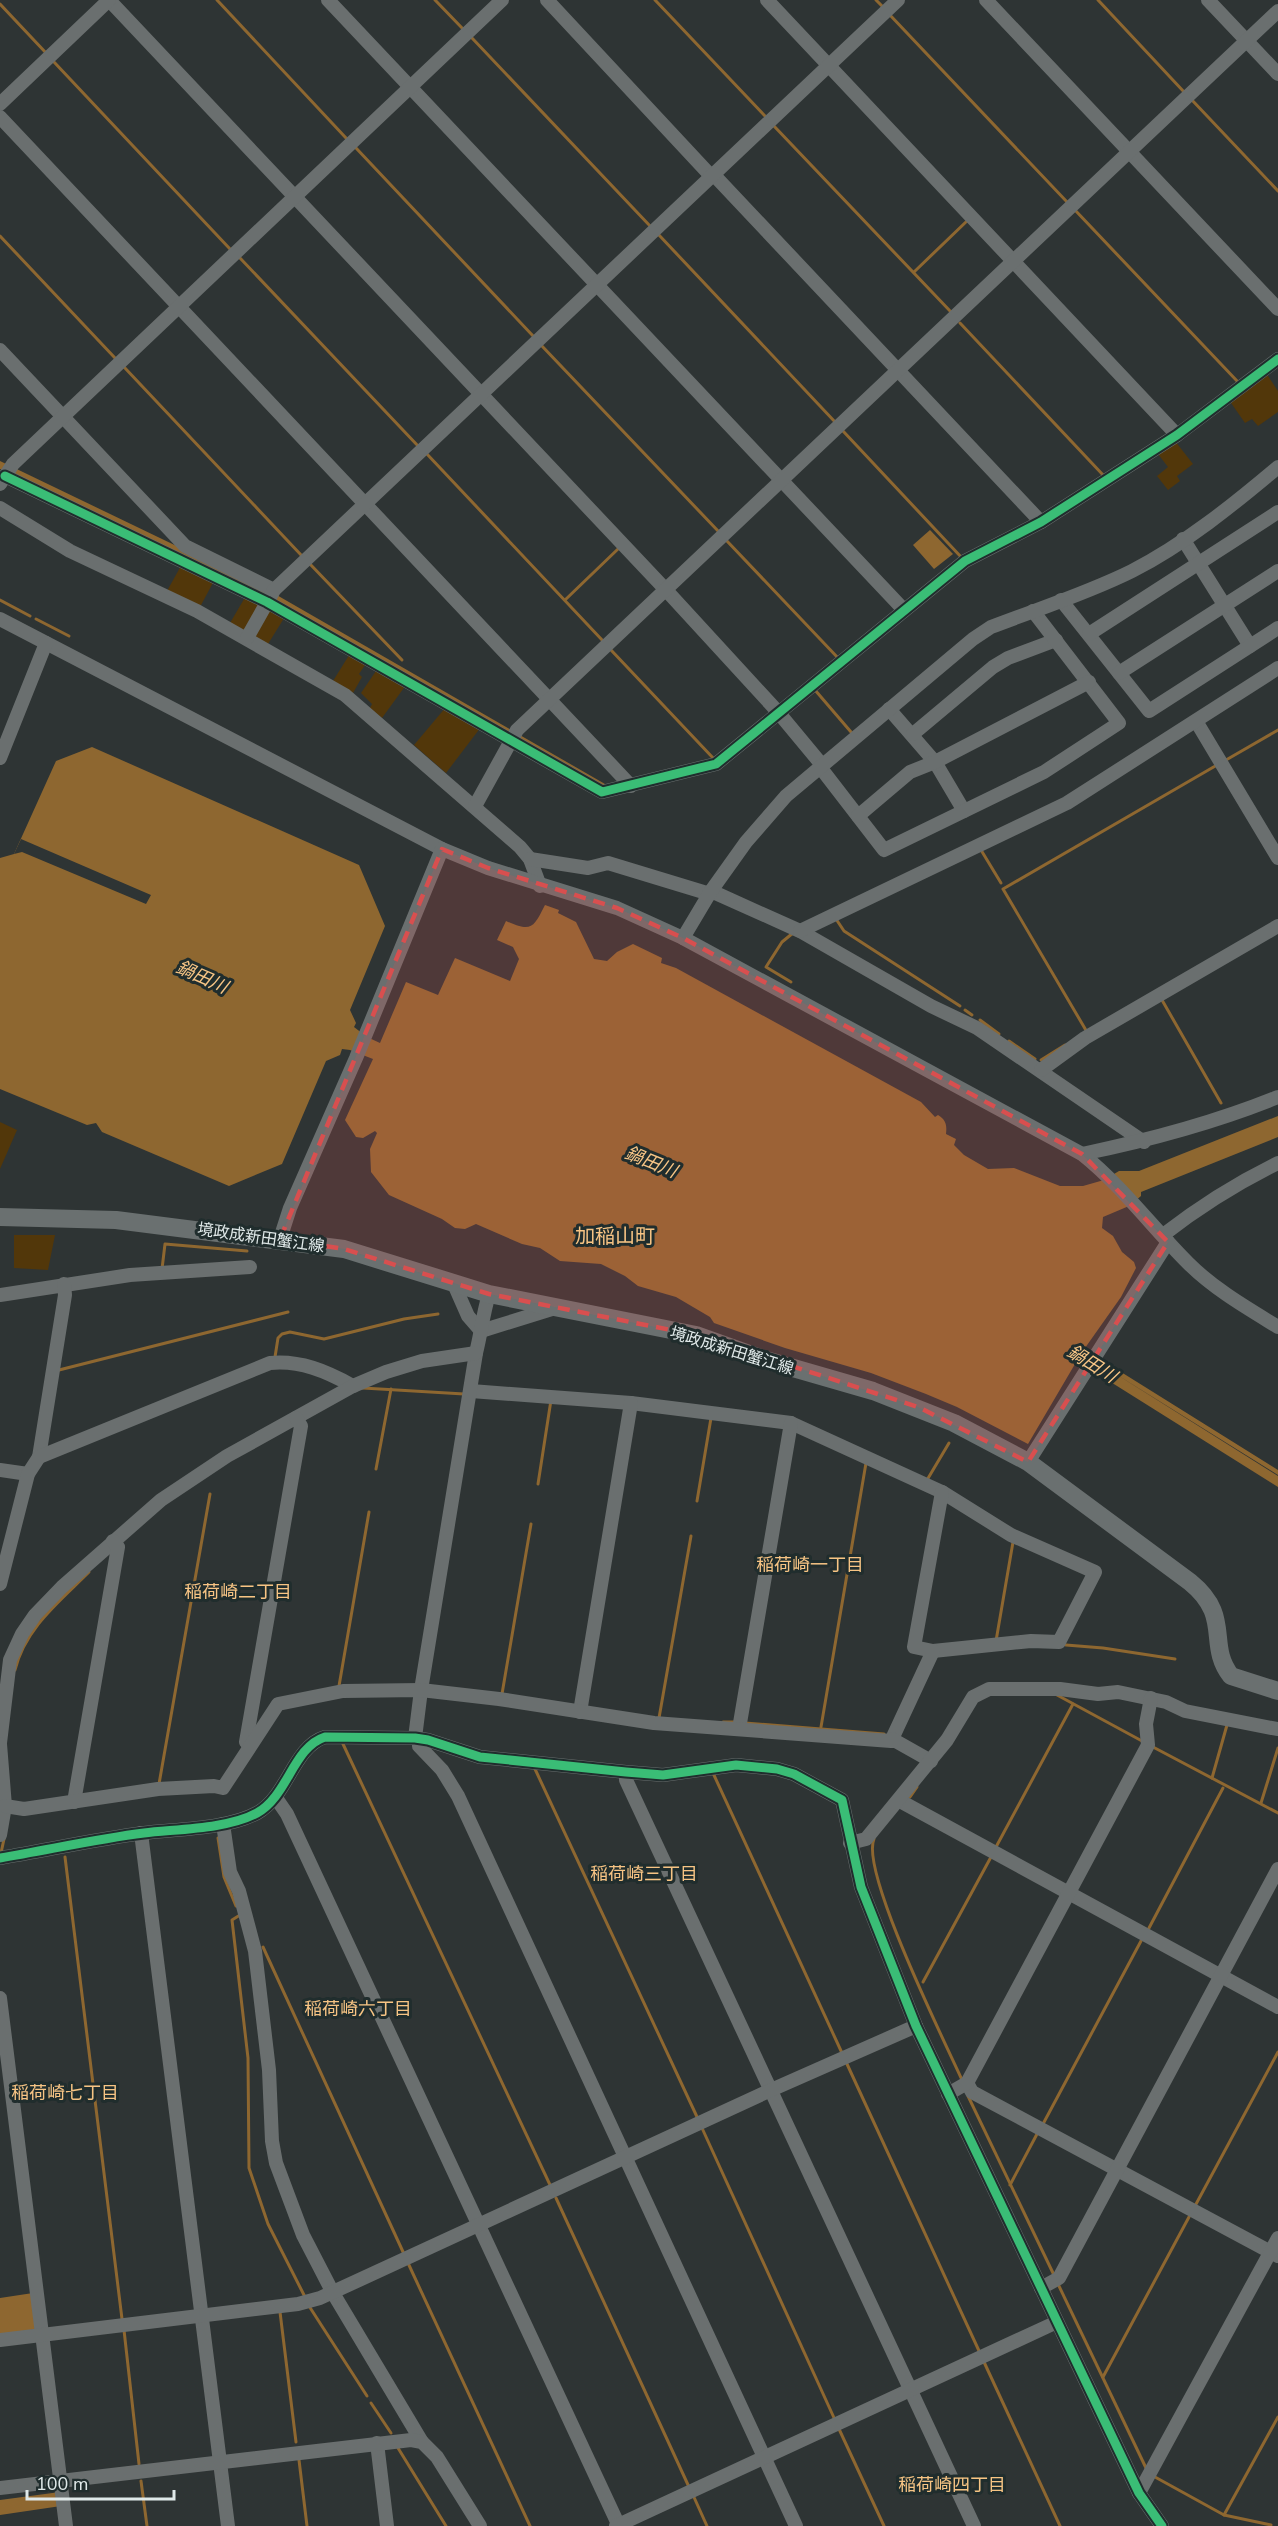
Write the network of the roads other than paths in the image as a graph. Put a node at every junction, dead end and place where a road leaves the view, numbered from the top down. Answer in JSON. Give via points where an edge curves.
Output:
{"nodes":[{"id":1,"x":109,"y":0,"type":"edge"},
{"id":2,"x":328,"y":0,"type":"edge"},
{"id":3,"x":502,"y":0,"type":"edge"},
{"id":4,"x":547,"y":0,"type":"edge"},
{"id":5,"x":767,"y":0,"type":"edge"},
{"id":6,"x":898,"y":0,"type":"edge"},
{"id":7,"x":986,"y":0,"type":"edge"},
{"id":8,"x":1208,"y":0,"type":"edge"},
{"id":9,"x":1278,"y":11,"type":"edge"},
{"id":10,"x":1247,"y":41,"type":"junction"},
{"id":11,"x":829,"y":66,"type":"junction"},
{"id":12,"x":1278,"y":74,"type":"edge"},
{"id":13,"x":410,"y":87,"type":"junction"},
{"id":14,"x":0,"y":104,"type":"edge"},
{"id":15,"x":0,"y":117,"type":"edge"},
{"id":16,"x":1129,"y":152,"type":"junction"},
{"id":17,"x":712,"y":175,"type":"junction"},
{"id":18,"x":295,"y":197,"type":"junction"},
{"id":19,"x":1014,"y":261,"type":"junction"},
{"id":20,"x":597,"y":284,"type":"junction"},
{"id":21,"x":178,"y":307,"type":"junction"},
{"id":22,"x":1278,"y":309,"type":"edge"},
{"id":23,"x":0,"y":350,"type":"edge"},
{"id":24,"x":1278,"y":359,"type":"edge"},
{"id":25,"x":898,"y":370,"type":"junction"},
{"id":26,"x":481,"y":395,"type":"junction"},
{"id":27,"x":63,"y":416,"type":"junction"},
{"id":28,"x":1177,"y":435,"type":"junction"},
{"id":29,"x":1278,"y":467,"type":"edge"},
{"id":30,"x":6,"y":474,"type":"edge"},
{"id":31,"x":782,"y":481,"type":"junction"},
{"id":32,"x":365,"y":504,"type":"junction"},
{"id":33,"x":0,"y":508,"type":"edge"},
{"id":34,"x":1278,"y":512,"type":"edge"},
{"id":35,"x":1041,"y":522,"type":"junction"},
{"id":36,"x":1183,"y":539,"type":"junction"},
{"id":37,"x":1198,"y":563,"type":"junction"},
{"id":38,"x":1278,"y":571,"type":"edge"},
{"id":39,"x":666,"y":590,"type":"junction"},
{"id":40,"x":270,"y":597,"type":"junction"},
{"id":41,"x":1061,"y":600,"type":"junction"},
{"id":42,"x":1225,"y":605,"type":"junction"},
{"id":43,"x":904,"y":610,"type":"junction"},
{"id":44,"x":1033,"y":611,"type":"junction"},
{"id":45,"x":0,"y":619,"type":"edge"},
{"id":46,"x":1278,"y":628,"type":"edge"},
{"id":47,"x":1089,"y":634,"type":"junction"},
{"id":48,"x":248,"y":638,"type":"junction"},
{"id":49,"x":1056,"y":640,"type":"junction"},
{"id":50,"x":46,"y":642,"type":"junction"},
{"id":51,"x":1250,"y":646,"type":"junction"},
{"id":52,"x":1278,"y":668,"type":"edge"},
{"id":53,"x":1119,"y":672,"type":"junction"},
{"id":54,"x":1089,"y":682,"type":"junction"},
{"id":55,"x":550,"y":700,"type":"junction"},
{"id":56,"x":890,"y":709,"type":"junction"},
{"id":57,"x":777,"y":711,"type":"junction"},
{"id":58,"x":1196,"y":721,"type":"junction"},
{"id":59,"x":913,"y":735,"type":"junction"},
{"id":60,"x":514,"y":736,"type":"junction"},
{"id":61,"x":0,"y":758,"type":"edge"},
{"id":62,"x":935,"y":762,"type":"junction"},
{"id":63,"x":821,"y":766,"type":"junction"},
{"id":64,"x":631,"y":786,"type":"junction"},
{"id":65,"x":475,"y":806,"type":"junction"},
{"id":66,"x":964,"y":811,"type":"junction"},
{"id":67,"x":858,"y":816,"type":"junction"},
{"id":68,"x":442,"y":849,"type":"junction"},
{"id":69,"x":1278,"y":858,"type":"edge"},
{"id":70,"x":530,"y":859,"type":"junction"},
{"id":71,"x":540,"y":886,"type":"junction"},
{"id":72,"x":711,"y":892,"type":"junction"},
{"id":73,"x":1278,"y":926,"type":"edge"},
{"id":74,"x":801,"y":931,"type":"junction"},
{"id":75,"x":683,"y":938,"type":"junction"},
{"id":76,"x":1041,"y":1070,"type":"junction"},
{"id":77,"x":1278,"y":1097,"type":"edge"},
{"id":78,"x":1144,"y":1142,"type":"junction"},
{"id":79,"x":1082,"y":1154,"type":"junction"},
{"id":80,"x":1278,"y":1163,"type":"edge"},
{"id":81,"x":0,"y":1217,"type":"edge"},
{"id":82,"x":280,"y":1239,"type":"junction"},
{"id":83,"x":1165,"y":1239,"type":"junction"},
{"id":84,"x":250,"y":1267,"type":"dead end"},
{"id":85,"x":453,"y":1282,"type":"junction"},
{"id":86,"x":64,"y":1284,"type":"junction"},
{"id":87,"x":489,"y":1294,"type":"junction"},
{"id":88,"x":0,"y":1295,"type":"edge"},
{"id":89,"x":557,"y":1308,"type":"junction"},
{"id":90,"x":1278,"y":1327,"type":"edge"},
{"id":91,"x":481,"y":1332,"type":"junction"},
{"id":92,"x":476,"y":1353,"type":"junction"},
{"id":93,"x":353,"y":1386,"type":"junction"},
{"id":94,"x":471,"y":1391,"type":"junction"},
{"id":95,"x":631,"y":1403,"type":"junction"},
{"id":96,"x":296,"y":1418,"type":"junction"},
{"id":97,"x":790,"y":1423,"type":"junction"},
{"id":98,"x":39,"y":1457,"type":"junction"},
{"id":99,"x":1028,"y":1462,"type":"junction"},
{"id":100,"x":0,"y":1470,"type":"edge"},
{"id":101,"x":28,"y":1474,"type":"junction"},
{"id":102,"x":942,"y":1492,"type":"junction"},
{"id":103,"x":113,"y":1541,"type":"junction"},
{"id":104,"x":0,"y":1584,"type":"edge"},
{"id":105,"x":933,"y":1652,"type":"junction"},
{"id":106,"x":421,"y":1690,"type":"junction"},
{"id":107,"x":1278,"y":1691,"type":"edge"},
{"id":108,"x":1150,"y":1698,"type":"junction"},
{"id":109,"x":580,"y":1712,"type":"junction"},
{"id":110,"x":1278,"y":1728,"type":"edge"},
{"id":111,"x":739,"y":1729,"type":"junction"},
{"id":112,"x":892,"y":1739,"type":"junction"},
{"id":113,"x":418,"y":1741,"type":"junction"},
{"id":114,"x":0,"y":1743,"type":"edge"},
{"id":115,"x":250,"y":1745,"type":"junction"},
{"id":116,"x":931,"y":1761,"type":"junction"},
{"id":117,"x":626,"y":1772,"type":"junction"},
{"id":118,"x":279,"y":1801,"type":"junction"},
{"id":119,"x":900,"y":1801,"type":"junction"},
{"id":120,"x":74,"y":1802,"type":"junction"},
{"id":121,"x":5,"y":1806,"type":"junction"},
{"id":122,"x":223,"y":1828,"type":"junction"},
{"id":123,"x":0,"y":1835,"type":"edge"},
{"id":124,"x":142,"y":1837,"type":"junction"},
{"id":125,"x":850,"y":1843,"type":"junction"},
{"id":126,"x":0,"y":1858,"type":"edge"},
{"id":127,"x":1278,"y":1869,"type":"edge"},
{"id":128,"x":1071,"y":1892,"type":"junction"},
{"id":129,"x":1221,"y":1976,"type":"junction"},
{"id":130,"x":0,"y":1998,"type":"edge"},
{"id":131,"x":1278,"y":2007,"type":"edge"},
{"id":132,"x":916,"y":2026,"type":"junction"},
{"id":133,"x":967,"y":2083,"type":"junction"},
{"id":134,"x":771,"y":2090,"type":"junction"},
{"id":135,"x":948,"y":2094,"type":"junction"},
{"id":136,"x":626,"y":2158,"type":"junction"},
{"id":137,"x":1118,"y":2170,"type":"junction"},
{"id":138,"x":480,"y":2225,"type":"junction"},
{"id":139,"x":1278,"y":2238,"type":"edge"},
{"id":140,"x":1274,"y":2254,"type":"edge"},
{"id":141,"x":1041,"y":2288,"type":"junction"},
{"id":142,"x":333,"y":2293,"type":"junction"},
{"id":143,"x":202,"y":2314,"type":"junction"},
{"id":144,"x":1057,"y":2322,"type":"junction"},
{"id":145,"x":42,"y":2334,"type":"junction"},
{"id":146,"x":0,"y":2340,"type":"edge"},
{"id":147,"x":910,"y":2390,"type":"junction"},
{"id":148,"x":422,"y":2442,"type":"junction"},
{"id":149,"x":377,"y":2443,"type":"junction"},
{"id":150,"x":764,"y":2458,"type":"junction"},
{"id":151,"x":220,"y":2461,"type":"junction"},
{"id":152,"x":60,"y":2481,"type":"junction"},
{"id":153,"x":0,"y":2488,"type":"edge"},
{"id":154,"x":1139,"y":2493,"type":"junction"},
{"id":155,"x":66,"y":2526,"type":"edge"},
{"id":156,"x":228,"y":2526,"type":"edge"},
{"id":157,"x":387,"y":2526,"type":"edge"},
{"id":158,"x":480,"y":2526,"type":"edge"},
{"id":159,"x":618,"y":2526,"type":"edge"},
{"id":160,"x":796,"y":2526,"type":"edge"},
{"id":161,"x":974,"y":2526,"type":"edge"},
{"id":162,"x":1162,"y":2526,"type":"edge"}],
"edges":[{"from":1,"to":14,"type":"street"},
{"from":1,"to":18,"type":"street"},
{"from":2,"to":13,"type":"street"},
{"from":3,"to":13,"type":"street"},
{"from":4,"to":17,"type":"street"},
{"from":5,"to":11,"type":"street"},
{"from":6,"to":11,"type":"street"},
{"from":7,"to":16,"type":"street"},
{"from":8,"to":10,"type":"street"},
{"from":9,"to":10,"type":"street"},
{"from":10,"to":12,"type":"street"},
{"from":10,"to":16,"type":"street"},
{"from":11,"to":17,"type":"street"},
{"from":11,"to":19,"type":"street"},
{"from":13,"to":18,"type":"street"},
{"from":13,"to":20,"type":"street"},
{"from":15,"to":21,"type":"street"},
{"from":16,"to":19,"type":"street"},
{"from":16,"to":22,"type":"street"},
{"from":17,"to":20,"type":"street"},
{"from":17,"to":25,"type":"street"},
{"from":18,"to":21,"type":"street"},
{"from":18,"to":26,"type":"street"},
{"from":19,"to":25,"type":"street"},
{"from":19,"to":28,"type":"street"},
{"from":20,"to":26,"type":"street"},
{"from":20,"to":31,"type":"street"},
{"from":21,"to":27,"type":"street"},
{"from":21,"to":32,"type":"street"},
{"from":23,"to":27,"type":"street"},
{"from":24,"to":28,"type":"street"},
{"from":25,"to":31,"type":"street"},
{"from":25,"to":35,"type":"street"},
{"from":26,"to":32,"type":"street"},
{"from":26,"to":39,"type":"street"},
{"from":27,"to":30,"type":"street"},
{"from":27,"to":40,"type":"street","via":[[185,546]]},
{"from":28,"to":35,"type":"street"},
{"from":29,"to":36,"type":"street"},
{"from":30,"to":40,"type":"street"},
{"from":31,"to":39,"type":"street"},
{"from":31,"to":43,"type":"street"},
{"from":32,"to":40,"type":"street"},
{"from":32,"to":55,"type":"street"},
{"from":33,"to":48,"type":"street","via":[[70,551]]},
{"from":34,"to":37,"type":"street"},
{"from":35,"to":43,"type":"street","via":[[965,561]]},
{"from":36,"to":37,"type":"street"},
{"from":36,"to":41,"type":"street","via":[[1134,570]]},
{"from":37,"to":42,"type":"street"},
{"from":37,"to":47,"type":"street"},
{"from":38,"to":42,"type":"street"},
{"from":39,"to":55,"type":"street"},
{"from":39,"to":57,"type":"street"},
{"from":40,"to":48,"type":"street"},
{"from":40,"to":60,"type":"street"},
{"from":41,"to":44,"type":"street"},
{"from":41,"to":47,"type":"street"},
{"from":42,"to":51,"type":"street"},
{"from":42,"to":53,"type":"street"},
{"from":43,"to":57,"type":"street"},
{"from":44,"to":49,"type":"street"},
{"from":44,"to":56,"type":"street","via":[[991,627],[973,639]]},
{"from":45,"to":50,"type":"street"},
{"from":46,"to":51,"type":"street"},
{"from":47,"to":53,"type":"street"},
{"from":48,"to":65,"type":"street","via":[[345,695]]},
{"from":49,"to":54,"type":"street"},
{"from":49,"to":59,"type":"street","via":[[993,667]]},
{"from":50,"to":61,"type":"street"},
{"from":50,"to":68,"type":"street"},
{"from":51,"to":53,"type":"street","via":[[1149,711]]},
{"from":52,"to":58,"type":"street"},
{"from":54,"to":62,"type":"street"},
{"from":54,"to":66,"type":"street","via":[[1119,723],[1044,772]]},
{"from":55,"to":60,"type":"street"},
{"from":55,"to":64,"type":"street"},
{"from":56,"to":59,"type":"street"},
{"from":56,"to":63,"type":"street"},
{"from":57,"to":63,"type":"street"},
{"from":57,"to":64,"type":"street","via":[[716,764]]},
{"from":58,"to":69,"type":"street"},
{"from":58,"to":74,"type":"street","via":[[1067,803]]},
{"from":59,"to":62,"type":"street"},
{"from":60,"to":64,"type":"street","via":[[602,792]]},
{"from":60,"to":65,"type":"street"},
{"from":62,"to":66,"type":"street"},
{"from":62,"to":67,"type":"street","via":[[910,772]]},
{"from":63,"to":67,"type":"street"},
{"from":63,"to":72,"type":"street","via":[[766,817]]},
{"from":65,"to":70,"type":"street"},
{"from":66,"to":67,"type":"street","via":[[884,850]]},
{"from":68,"to":71,"type":"street"},
{"from":68,"to":82,"type":"street"},
{"from":70,"to":71,"type":"street"},
{"from":70,"to":72,"type":"street","via":[[588,868],[608,863]]},
{"from":71,"to":75,"type":"street","via":[[617,908]]},
{"from":72,"to":74,"type":"street"},
{"from":72,"to":75,"type":"street"},
{"from":73,"to":76,"type":"street","via":[[1085,1038]]},
{"from":74,"to":76,"type":"street","via":[[977,1028]]},
{"from":75,"to":79,"type":"street"},
{"from":76,"to":78,"type":"street"},
{"from":77,"to":78,"type":"street","via":[[1225,1118]]},
{"from":78,"to":79,"type":"street"},
{"from":79,"to":83,"type":"street","via":[[1101,1169]]},
{"from":80,"to":83,"type":"street","via":[[1191,1213]]},
{"from":81,"to":82,"type":"main road","name":"境政成新田蟹江線","via":[[116,1220]]},
{"from":82,"to":85,"type":"main road","name":"境政成新田蟹江線","via":[[344,1249]]},
{"from":83,"to":90,"type":"street","via":[[1207,1280]]},
{"from":83,"to":99,"type":"street"},
{"from":84,"to":86,"type":"street"},
{"from":85,"to":87,"type":"main road","name":"境政成新田蟹江線"},
{"from":85,"to":91,"type":"street","via":[[468,1316]]},
{"from":86,"to":88,"type":"street"},
{"from":86,"to":98,"type":"street"},
{"from":87,"to":89,"type":"main road","name":"境政成新田蟹江線"},
{"from":87,"to":91,"type":"street"},
{"from":89,"to":91,"type":"street"},
{"from":89,"to":99,"type":"main road","name":"境政成新田蟹江線","via":[[696,1335],[873,1391],[954,1423]]},
{"from":91,"to":92,"type":"street"},
{"from":92,"to":93,"type":"street","via":[[422,1361]]},
{"from":92,"to":94,"type":"street"},
{"from":93,"to":96,"type":"street"},
{"from":93,"to":98,"type":"street","via":[[315,1368],[287,1361],[270,1363]]},
{"from":94,"to":95,"type":"street"},
{"from":94,"to":106,"type":"street"},
{"from":95,"to":97,"type":"street"},
{"from":95,"to":109,"type":"street"},
{"from":96,"to":103,"type":"street","via":[[180,1487]]},
{"from":96,"to":115,"type":"street","via":[[300,1426],[246,1742]]},
{"from":97,"to":102,"type":"street"},
{"from":97,"to":111,"type":"street"},
{"from":98,"to":101,"type":"street"},
{"from":99,"to":107,"type":"main road","name":"境政成新田蟹江線","via":[[1203,1593],[1214,1608],[1221,1658],[1231,1676]]},
{"from":100,"to":101,"type":"street"},
{"from":101,"to":104,"type":"street"},
{"from":102,"to":105,"type":"street","via":[[914,1647]]},
{"from":102,"to":105,"type":"street","via":[[1011,1535],[1095,1572],[1059,1642],[1031,1641]]},
{"from":103,"to":114,"type":"street","via":[[62,1587],[22,1634],[10,1660]]},
{"from":103,"to":120,"type":"street","via":[[118,1547]]},
{"from":105,"to":112,"type":"street"},
{"from":106,"to":109,"type":"street"},
{"from":106,"to":113,"type":"street"},
{"from":106,"to":115,"type":"street","via":[[343,1691],[278,1704]]},
{"from":108,"to":110,"type":"street","via":[[1185,1711]]},
{"from":108,"to":116,"type":"street","via":[[1111,1691],[1098,1694],[1060,1689],[989,1689],[974,1697]]},
{"from":108,"to":128,"type":"street","via":[[1148,1745]]},
{"from":109,"to":111,"type":"street","via":[[654,1723]]},
{"from":111,"to":112,"type":"street","via":[[891,1742]]},
{"from":112,"to":116,"type":"street"},
{"from":113,"to":117,"type":"street","via":[[480,1757]]},
{"from":113,"to":118,"type":"street","via":[[318,1739],[306,1749]]},
{"from":113,"to":136,"type":"street","via":[[458,1796]]},
{"from":114,"to":121,"type":"street"},
{"from":115,"to":120,"type":"street","via":[[223,1788],[159,1789]]},
{"from":116,"to":119,"type":"street"},
{"from":117,"to":125,"type":"street","via":[[663,1775],[736,1765],[794,1774],[842,1800]]},
{"from":117,"to":134,"type":"street","via":[[626,1780]]},
{"from":118,"to":122,"type":"street"},
{"from":118,"to":138,"type":"street"},
{"from":119,"to":125,"type":"street","via":[[866,1839]]},
{"from":119,"to":128,"type":"street"},
{"from":120,"to":121,"type":"street","via":[[24,1809]]},
{"from":121,"to":123,"type":"street"},
{"from":122,"to":124,"type":"street"},
{"from":122,"to":142,"type":"street","via":[[230,1872],[255,1951],[276,2163],[303,2235]]},
{"from":124,"to":126,"type":"street"},
{"from":124,"to":143,"type":"street"},
{"from":125,"to":132,"type":"street","via":[[864,1897]]},
{"from":127,"to":129,"type":"street"},
{"from":128,"to":129,"type":"street"},
{"from":128,"to":133,"type":"street"},
{"from":129,"to":131,"type":"street"},
{"from":129,"to":137,"type":"street"},
{"from":130,"to":145,"type":"street"},
{"from":132,"to":134,"type":"street"},
{"from":132,"to":135,"type":"street"},
{"from":133,"to":135,"type":"street"},
{"from":133,"to":137,"type":"street","via":[[972,2092]]},
{"from":134,"to":136,"type":"street"},
{"from":134,"to":147,"type":"street"},
{"from":135,"to":141,"type":"street"},
{"from":136,"to":138,"type":"street"},
{"from":136,"to":150,"type":"street"},
{"from":137,"to":140,"type":"street"},
{"from":137,"to":141,"type":"street","via":[[1059,2278]]},
{"from":138,"to":142,"type":"street"},
{"from":138,"to":159,"type":"street"},
{"from":139,"to":140,"type":"street"},
{"from":140,"to":154,"type":"street"},
{"from":141,"to":144,"type":"street"},
{"from":142,"to":143,"type":"street","via":[[298,2304]]},
{"from":142,"to":148,"type":"street"},
{"from":143,"to":145,"type":"street"},
{"from":143,"to":151,"type":"street"},
{"from":144,"to":147,"type":"street"},
{"from":144,"to":154,"type":"street"},
{"from":145,"to":146,"type":"street"},
{"from":145,"to":152,"type":"street"},
{"from":147,"to":150,"type":"street"},
{"from":147,"to":161,"type":"street"},
{"from":148,"to":149,"type":"street","via":[[411,2439]]},
{"from":148,"to":158,"type":"street","via":[[437,2457]]},
{"from":149,"to":151,"type":"street"},
{"from":149,"to":157,"type":"street"},
{"from":150,"to":159,"type":"street"},
{"from":150,"to":160,"type":"street"},
{"from":151,"to":152,"type":"street"},
{"from":151,"to":156,"type":"street"},
{"from":152,"to":153,"type":"street"},
{"from":152,"to":155,"type":"street"},
{"from":154,"to":162,"type":"street"}]}
